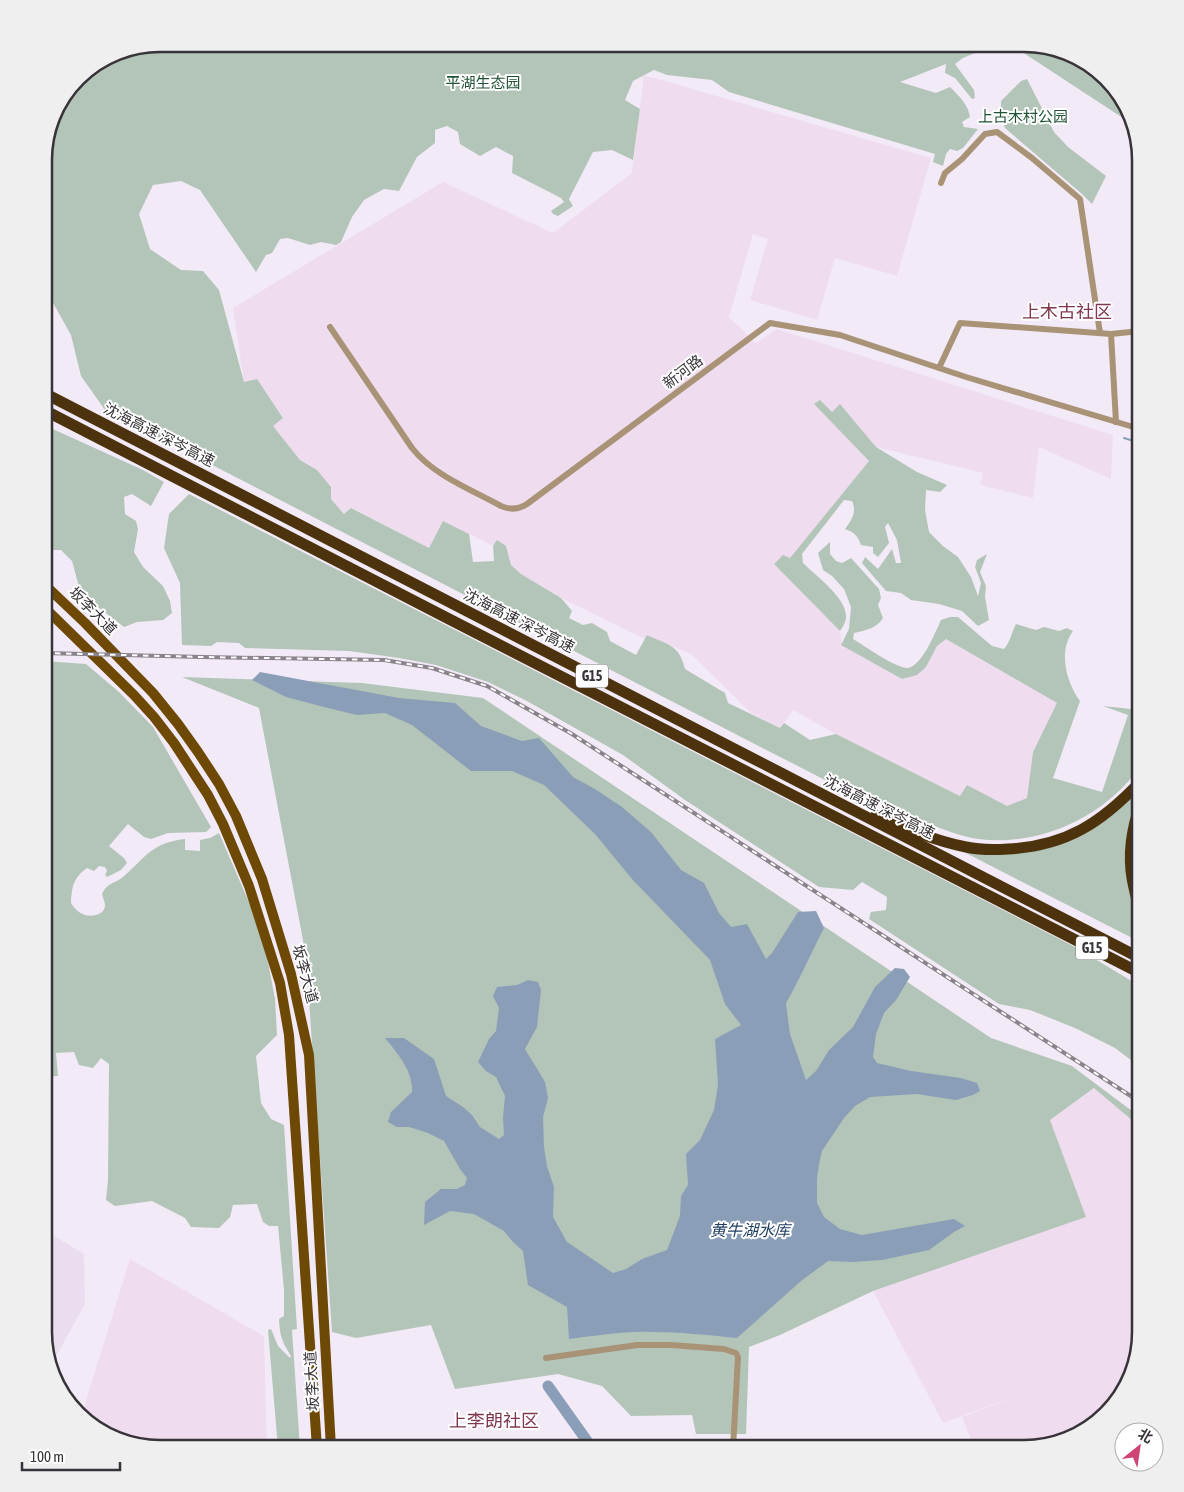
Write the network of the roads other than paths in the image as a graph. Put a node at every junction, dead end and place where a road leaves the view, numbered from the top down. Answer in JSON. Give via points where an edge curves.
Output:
{"nodes":[{"id":1,"x":941,"y":183,"type":"dead end"},
{"id":2,"x":330,"y":327,"type":"dead end"},
{"id":3,"x":1132,"y":332,"type":"edge"},
{"id":4,"x":1100,"y":333,"type":"junction"},
{"id":5,"x":1110,"y":334,"type":"junction"},
{"id":6,"x":939,"y":368,"type":"junction"},
{"id":7,"x":53,"y":398,"type":"edge"},
{"id":8,"x":53,"y":415,"type":"edge"},
{"id":9,"x":1116,"y":422,"type":"junction"},
{"id":10,"x":1132,"y":427,"type":"edge"},
{"id":11,"x":53,"y":592,"type":"edge"},
{"id":12,"x":53,"y":615,"type":"edge"},
{"id":13,"x":741,"y":752,"type":"junction"},
{"id":14,"x":1132,"y":790,"type":"edge"},
{"id":15,"x":1132,"y":844,"type":"edge"},
{"id":16,"x":1132,"y":878,"type":"edge"},
{"id":17,"x":1043,"y":922,"type":"junction"},
{"id":18,"x":1132,"y":954,"type":"edge"},
{"id":19,"x":1132,"y":969,"type":"edge"},
{"id":20,"x":1132,"y":975,"type":"edge"},
{"id":21,"x":546,"y":1358,"type":"dead end"},
{"id":22,"x":316,"y":1440,"type":"edge"},
{"id":23,"x":331,"y":1440,"type":"edge"},
{"id":24,"x":734,"y":1440,"type":"edge"}],
"edges":[{"from":1,"to":4,"type":"street","via":[[945,173],[986,134],[998,132],[1080,199]]},
{"from":2,"to":6,"type":"street","name":"新河路","via":[[423,461],[445,476],[510,509],[527,504],[770,322],[840,335]]},
{"from":3,"to":5,"type":"street"},
{"from":4,"to":5,"type":"street"},
{"from":4,"to":6,"type":"street","via":[[960,323]]},
{"from":5,"to":9,"type":"street"},
{"from":6,"to":9,"type":"street","name":"新河路"},
{"from":7,"to":13,"type":"highway","name":"沈海高速 深岑高速","number":"G15"},
{"from":8,"to":17,"type":"highway","name":"沈海高速 深岑高速","number":"G15"},
{"from":9,"to":10,"type":"street","name":"新河路"},
{"from":11,"to":23,"type":"main road","name":"坂李大道","via":[[153,693],[198,752],[236,816],[262,879],[291,974],[309,1055]]},
{"from":12,"to":22,"type":"main road","name":"坂李大道","via":[[134,695],[187,762],[223,824],[249,886],[280,983],[289,1035]]},
{"from":13,"to":14,"type":"highway","via":[[913,830],[967,848],[1020,848],[1060,840],[1109,812]]},
{"from":13,"to":18,"type":"highway","name":"沈海高速 深岑高速","number":"G15"},
{"from":15,"to":16,"type":"highway"},
{"from":17,"to":19,"type":"highway","number":"G15"},
{"from":17,"to":20,"type":"highway"},
{"from":21,"to":24,"type":"street","via":[[637,1345],[732,1351],[738,1357]]}]}
